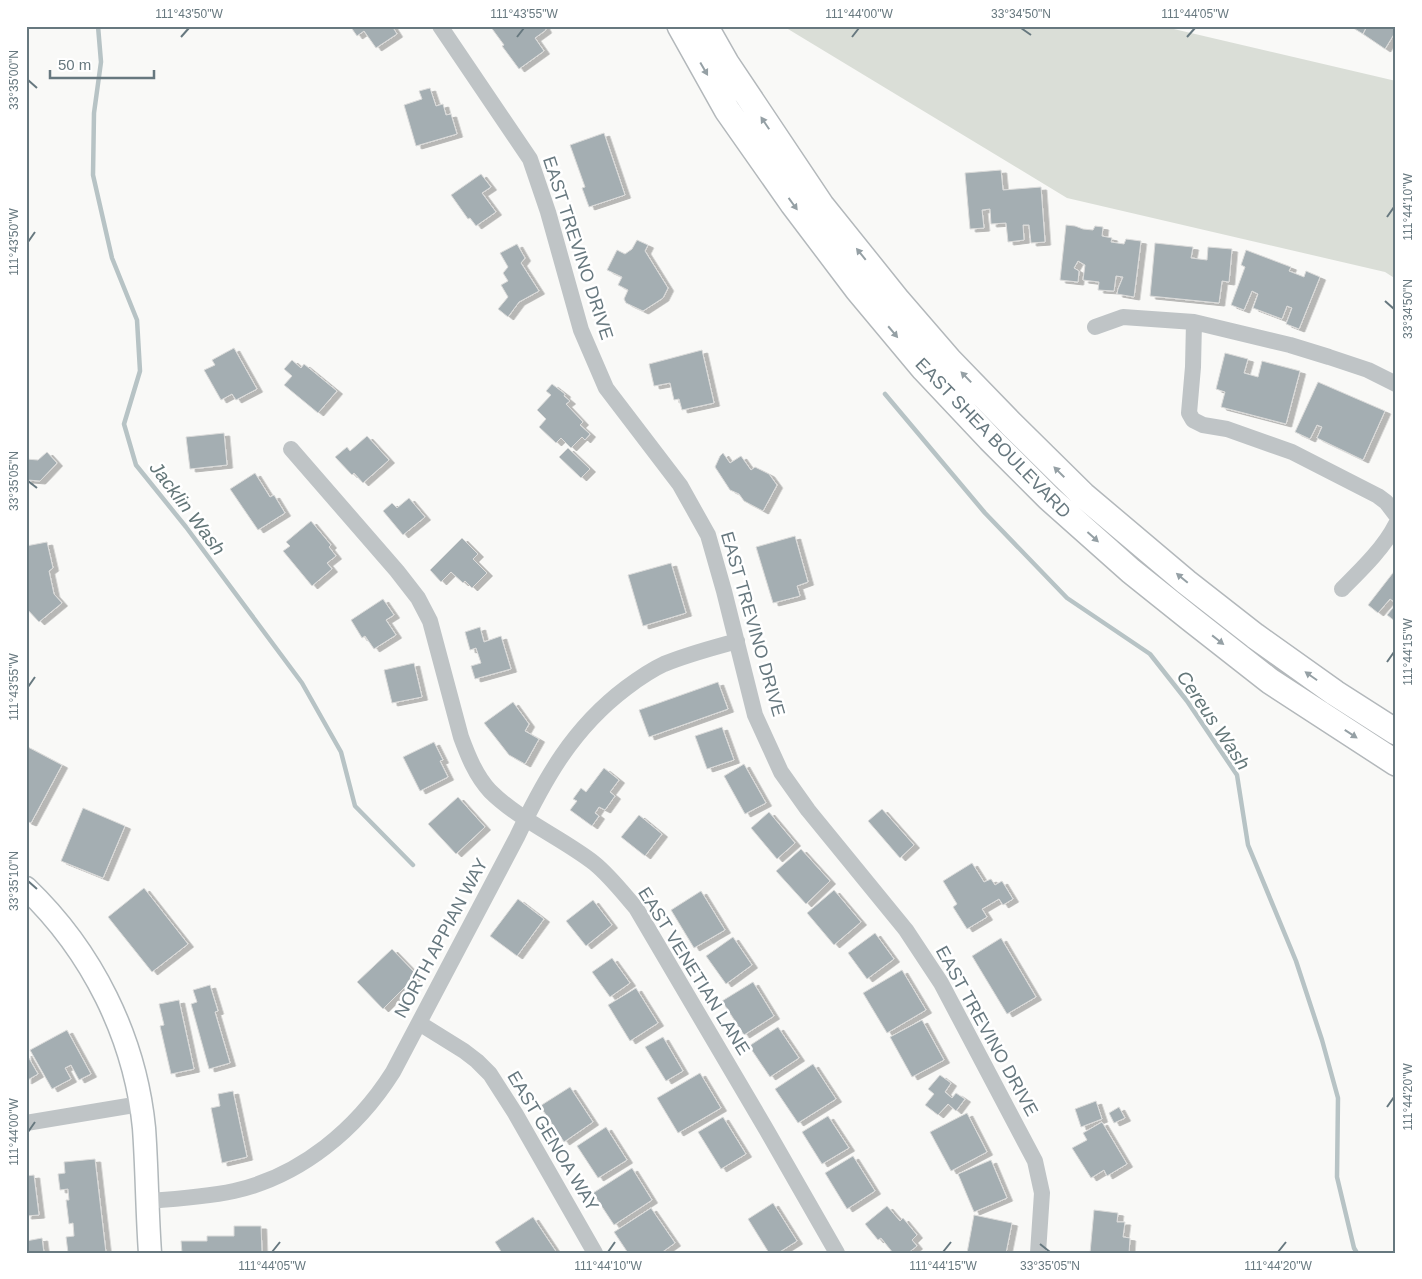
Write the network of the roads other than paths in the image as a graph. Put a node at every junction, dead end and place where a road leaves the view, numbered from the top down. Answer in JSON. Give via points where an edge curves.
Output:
{"nodes":[{"id":1,"x":440,"y":26,"type":"edge"},
{"id":2,"x":680,"y":26,"type":"edge"},
{"id":3,"x":705,"y":26,"type":"edge"},
{"id":4,"x":1194,"y":322,"type":"junction"},
{"id":5,"x":1095,"y":327,"type":"dead end"},
{"id":6,"x":1396,"y":384,"type":"edge"},
{"id":7,"x":1000,"y":413,"type":"junction"},
{"id":8,"x":982,"y":430,"type":"junction"},
{"id":9,"x":291,"y":448,"type":"dead end"},
{"id":10,"x":1396,"y":514,"type":"edge"},
{"id":11,"x":1396,"y":524,"type":"edge"},
{"id":12,"x":1342,"y":589,"type":"dead end"},
{"id":13,"x":737,"y":641,"type":"junction"},
{"id":14,"x":1396,"y":732,"type":"edge"},
{"id":15,"x":1396,"y":763,"type":"edge"},
{"id":16,"x":526,"y":818,"type":"junction"},
{"id":17,"x":26,"y":888,"type":"edge"},
{"id":18,"x":419,"y":1022,"type":"junction"},
{"id":19,"x":140,"y":1104,"type":"junction"},
{"id":20,"x":26,"y":1124,"type":"edge"},
{"id":21,"x":147,"y":1201,"type":"junction"},
{"id":22,"x":150,"y":1253,"type":"edge"},
{"id":23,"x":595,"y":1253,"type":"edge"},
{"id":24,"x":837,"y":1253,"type":"edge"},
{"id":25,"x":1038,"y":1253,"type":"edge"}],
"edges":[{"from":1,"to":13,"type":"street","name":"EAST TREVINO DRIVE","via":[[530,159],[581,330],[602,380],[680,485],[708,535]]},
{"from":2,"to":8,"type":"main road","name":"EAST SHEA BOULEVARD","one_way":true,"via":[[727,110],[793,204],[858,290]]},
{"from":7,"to":3,"type":"main road","name":"EAST SHEA BOULEVARD","one_way":true,"via":[[898,301],[821,204],[726,63]]},
{"from":4,"to":5,"type":"street","via":[[1123,317]]},
{"from":4,"to":6,"type":"street","via":[[1290,345],[1368,370]]},
{"from":4,"to":10,"type":"street","via":[[1189,413],[1193,420],[1292,452],[1378,496]]},
{"from":7,"to":8,"type":"main road"},
{"from":14,"to":7,"type":"main road","name":"EAST SHEA BOULEVARD","one_way":true,"via":[[1255,636],[1186,582],[1083,495]]},
{"from":8,"to":15,"type":"main road","name":"EAST SHEA BOULEVARD","one_way":true,"via":[[1049,498],[1183,613],[1270,680]]},
{"from":9,"to":16,"type":"street","name":"EAST VENETIAN LANE","via":[[418,598],[430,621],[460,738],[468,756],[490,790]]},
{"from":11,"to":12,"type":"street","via":[[1384,543]]},
{"from":13,"to":16,"type":"street","name":"NORTH APPIAN WAY","via":[[663,665],[607,702],[560,758]]},
{"from":13,"to":25,"type":"street","name":"EAST TREVINO DRIVE","via":[[755,715],[781,772],[906,930],[936,975],[1035,1161],[1042,1193]]},
{"from":16,"to":18,"type":"street","name":"NORTH APPIAN WAY"},
{"from":16,"to":24,"type":"street","name":"EAST VENETIAN LANE","via":[[595,865],[636,908]]},
{"from":17,"to":19,"type":"street","via":[[65,929],[107,997],[130,1058]]},
{"from":18,"to":21,"type":"street","name":"NORTH APPIAN WAY","via":[[381,1092],[329,1146],[292,1169],[235,1191]]},
{"from":18,"to":23,"type":"street","name":"EAST GENOA WAY","via":[[464,1051],[490,1074]]},
{"from":19,"to":20,"type":"street"},
{"from":19,"to":21,"type":"street"},
{"from":21,"to":22,"type":"street"}]}
